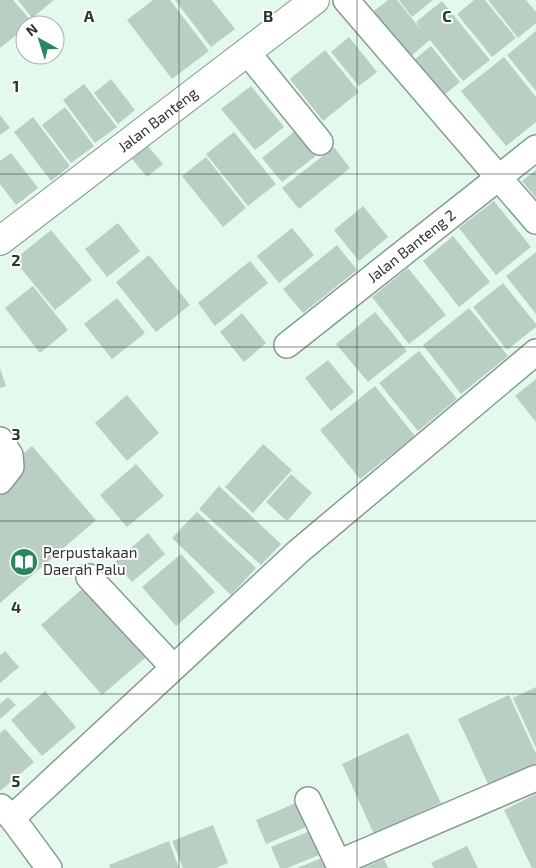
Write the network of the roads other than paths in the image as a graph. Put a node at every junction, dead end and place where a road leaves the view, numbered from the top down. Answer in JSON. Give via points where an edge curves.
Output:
{"nodes":[{"id":1,"x":315,"y":0,"type":"edge"},
{"id":2,"x":346,"y":0,"type":"edge"},
{"id":3,"x":247,"y":52,"type":"junction"},
{"id":4,"x":320,"y":142,"type":"dead end"},
{"id":5,"x":536,"y":148,"type":"edge"},
{"id":6,"x":498,"y":177,"type":"junction"},
{"id":7,"x":536,"y":221,"type":"edge"},
{"id":8,"x":0,"y":241,"type":"edge"},
{"id":9,"x":287,"y":345,"type":"dead end"},
{"id":10,"x":536,"y":352,"type":"edge"},
{"id":11,"x":0,"y":440,"type":"edge"},
{"id":12,"x":0,"y":481,"type":"edge"},
{"id":13,"x":89,"y":577,"type":"dead end"},
{"id":14,"x":173,"y":667,"type":"junction"},
{"id":15,"x":536,"y":778,"type":"edge"},
{"id":16,"x":308,"y":800,"type":"dead end"},
{"id":17,"x":6,"y":812,"type":"edge"},
{"id":18,"x":339,"y":866,"type":"edge"},
{"id":19,"x":49,"y":868,"type":"edge"}],
"edges":[{"from":1,"to":3,"type":"street","name":"Jalan Banteng"},
{"from":2,"to":6,"type":"street"},
{"from":3,"to":4,"type":"street"},
{"from":3,"to":8,"type":"street","name":"Jalan Banteng"},
{"from":5,"to":6,"type":"street","name":"Jalan Banteng 2"},
{"from":6,"to":7,"type":"street"},
{"from":6,"to":9,"type":"street","name":"Jalan Banteng 2"},
{"from":10,"to":14,"type":"street","via":[[299,550]]},
{"from":11,"to":12,"type":"street","via":[[10,455],[11,467]]},
{"from":13,"to":14,"type":"street"},
{"from":14,"to":17,"type":"street"},
{"from":15,"to":18,"type":"street"},
{"from":16,"to":18,"type":"street"},
{"from":17,"to":19,"type":"street"}]}
